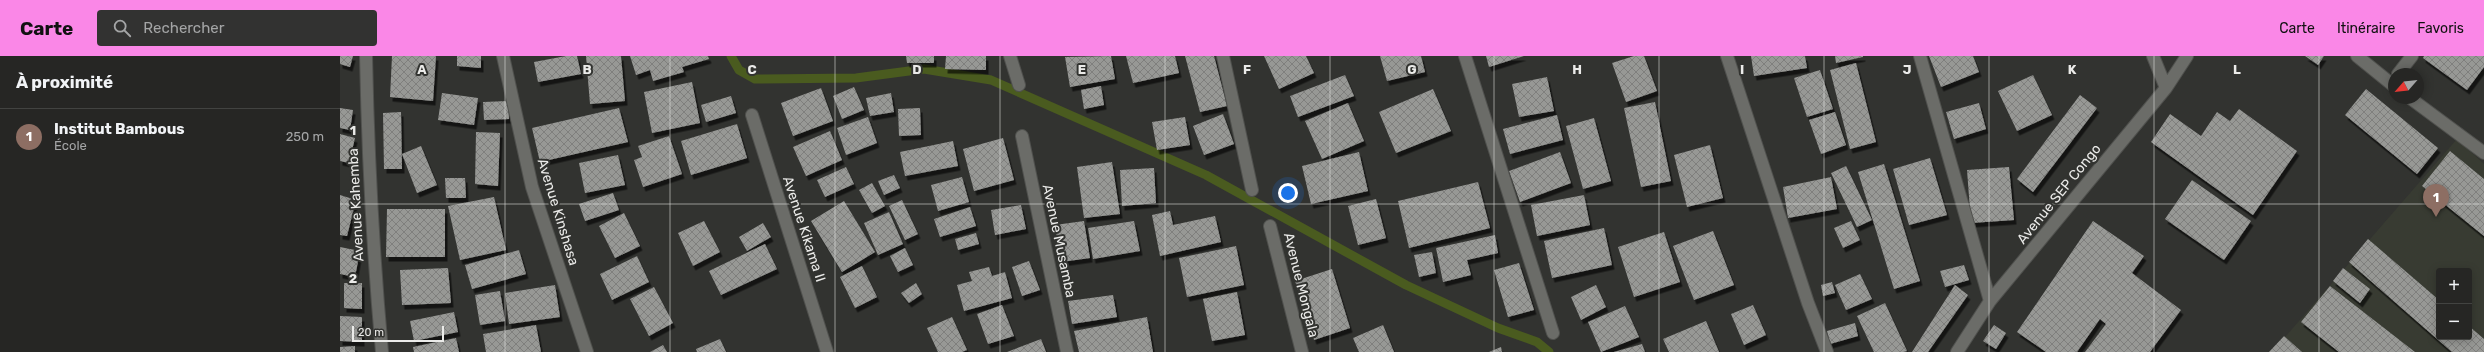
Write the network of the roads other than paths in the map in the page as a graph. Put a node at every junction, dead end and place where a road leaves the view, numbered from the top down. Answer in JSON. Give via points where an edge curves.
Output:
{"nodes":[{"id":1,"x":366,"y":56,"type":"edge"},
{"id":2,"x":503,"y":56,"type":"edge"},
{"id":3,"x":1010,"y":56,"type":"edge"},
{"id":4,"x":1223,"y":56,"type":"edge"},
{"id":5,"x":1465,"y":56,"type":"edge"},
{"id":6,"x":1727,"y":56,"type":"edge"},
{"id":7,"x":1920,"y":56,"type":"edge"},
{"id":8,"x":2153,"y":56,"type":"edge"},
{"id":9,"x":2187,"y":56,"type":"edge"},
{"id":10,"x":2357,"y":56,"type":"edge"},
{"id":11,"x":2412,"y":56,"type":"edge"},
{"id":12,"x":2403,"y":68,"type":"edge"},
{"id":13,"x":2388,"y":79,"type":"edge"},
{"id":14,"x":1019,"y":85,"type":"dead end"},
{"id":15,"x":2166,"y":88,"type":"junction"},
{"id":16,"x":2418,"y":104,"type":"edge"},
{"id":17,"x":752,"y":115,"type":"dead end"},
{"id":18,"x":1022,"y":136,"type":"dead end"},
{"id":19,"x":2484,"y":153,"type":"edge"},
{"id":20,"x":1252,"y":190,"type":"dead end"},
{"id":21,"x":1270,"y":226,"type":"dead end"},
{"id":22,"x":1990,"y":302,"type":"junction"},
{"id":23,"x":1553,"y":333,"type":"dead end"},
{"id":24,"x":382,"y":352,"type":"edge"},
{"id":25,"x":587,"y":352,"type":"edge"},
{"id":26,"x":827,"y":352,"type":"edge"},
{"id":27,"x":1067,"y":352,"type":"edge"},
{"id":28,"x":1302,"y":352,"type":"edge"},
{"id":29,"x":1827,"y":352,"type":"edge"},
{"id":30,"x":1957,"y":352,"type":"edge"}],
"edges":[{"from":1,"to":24,"type":"street","name":"Avenue Kahemba","via":[[374,262]]},
{"from":2,"to":25,"type":"street","name":"Avenue Kinshasa","via":[[532,187]]},
{"from":3,"to":14,"type":"street"},
{"from":4,"to":20,"type":"street"},
{"from":5,"to":23,"type":"street"},
{"from":6,"to":29,"type":"street","via":[[1808,303]]},
{"from":7,"to":22,"type":"street"},
{"from":8,"to":15,"type":"street"},
{"from":9,"to":15,"type":"street","name":"Avenue SEP Congo"},
{"from":10,"to":13,"type":"street"},
{"from":11,"to":12,"type":"street"},
{"from":15,"to":22,"type":"street","name":"Avenue SEP Congo"},
{"from":16,"to":19,"type":"street"},
{"from":17,"to":26,"type":"street","name":"Avenue Kikama II"},
{"from":18,"to":27,"type":"street","name":"Avenue Musamba"},
{"from":21,"to":28,"type":"street","name":"Avenue Mongala"},
{"from":22,"to":30,"type":"street","name":"Avenue SEP Congo"}]}
